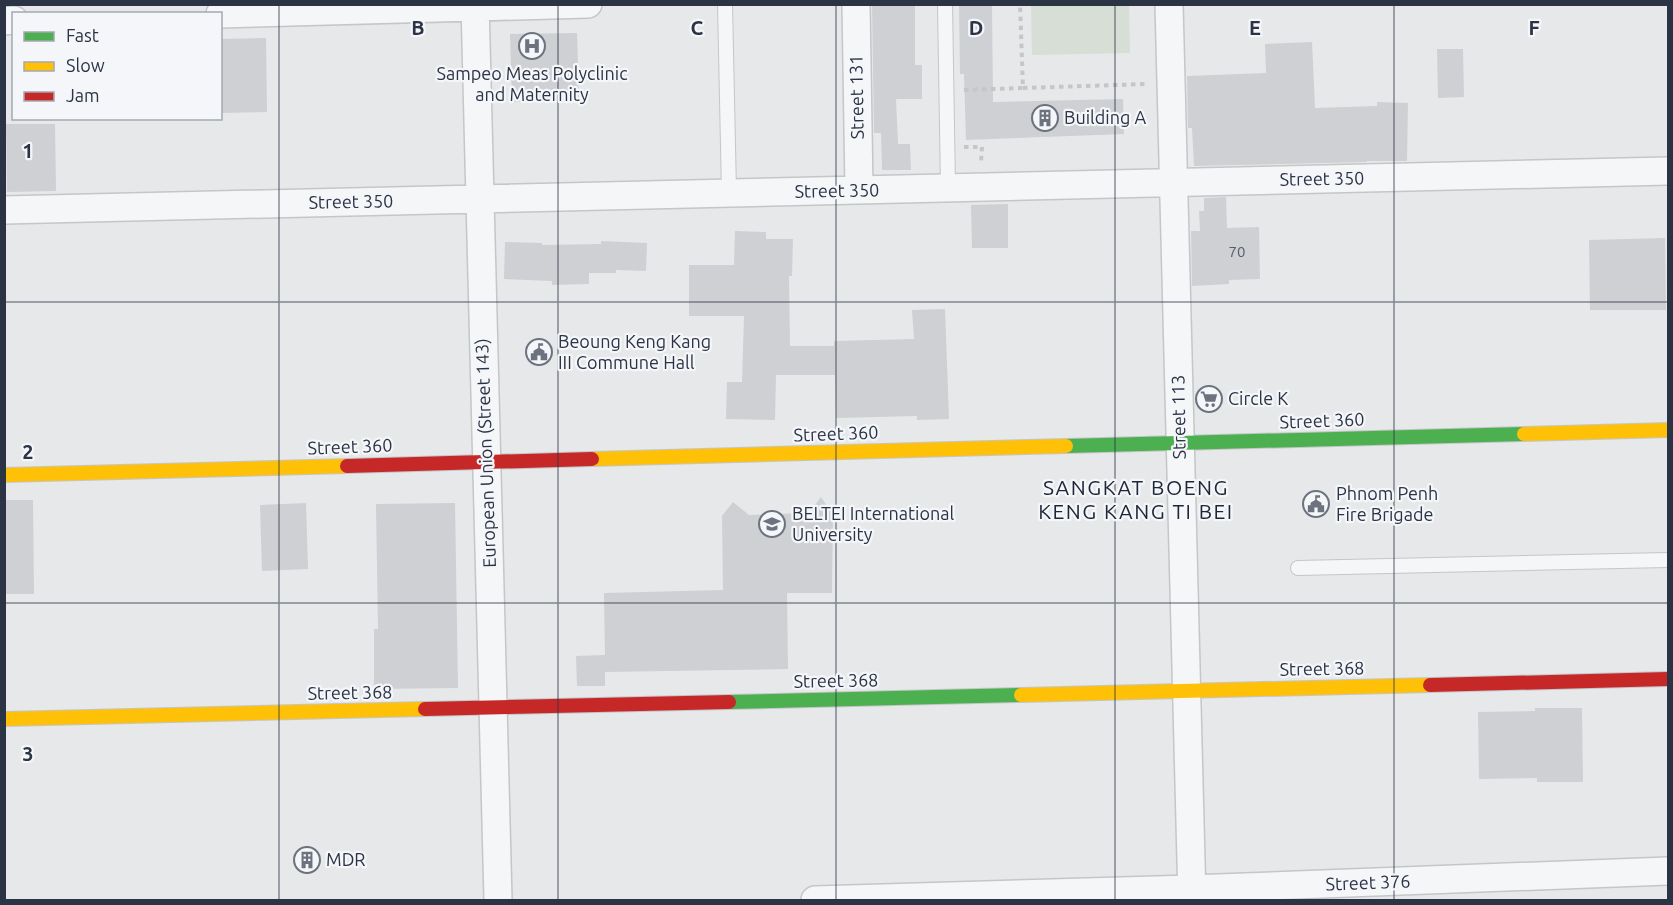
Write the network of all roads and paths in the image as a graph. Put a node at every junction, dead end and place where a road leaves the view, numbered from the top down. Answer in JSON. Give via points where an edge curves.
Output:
{"nodes":[{"id":1,"x":588,"y":4,"type":"edge"},
{"id":2,"x":725,"y":4,"type":"edge"},
{"id":3,"x":856,"y":4,"type":"edge"},
{"id":4,"x":945,"y":4,"type":"edge"},
{"id":5,"x":1020,"y":4,"type":"edge"},
{"id":6,"x":1169,"y":4,"type":"edge"},
{"id":7,"x":475,"y":6,"type":"edge"},
{"id":8,"x":222,"y":15,"type":"edge"},
{"id":9,"x":1147,"y":73,"type":"dead end"},
{"id":10,"x":1023,"y":88,"type":"junction"},
{"id":11,"x":961,"y":90,"type":"dead end"},
{"id":12,"x":962,"y":147,"type":"dead end"},
{"id":13,"x":1668,"y":171,"type":"edge"},
{"id":14,"x":1173,"y":183,"type":"junction"},
{"id":15,"x":982,"y":187,"type":"junction"},
{"id":16,"x":948,"y":188,"type":"junction"},
{"id":17,"x":859,"y":190,"type":"junction"},
{"id":18,"x":729,"y":193,"type":"junction"},
{"id":19,"x":479,"y":199,"type":"junction"},
{"id":20,"x":4,"y":210,"type":"edge"},
{"id":21,"x":1668,"y":430,"type":"edge"},
{"id":22,"x":1180,"y":443,"type":"junction"},
{"id":23,"x":486,"y":462,"type":"junction"},
{"id":24,"x":4,"y":475,"type":"edge"},
{"id":25,"x":1668,"y":560,"type":"edge"},
{"id":26,"x":1298,"y":568,"type":"dead end"},
{"id":27,"x":1668,"y":679,"type":"edge"},
{"id":28,"x":1186,"y":691,"type":"junction"},
{"id":29,"x":493,"y":707,"type":"junction"},
{"id":30,"x":4,"y":719,"type":"edge"},
{"id":31,"x":1668,"y":871,"type":"edge"},
{"id":32,"x":1191,"y":895,"type":"edge"},
{"id":33,"x":977,"y":898,"type":"edge"},
{"id":34,"x":498,"y":900,"type":"edge"},
{"id":35,"x":815,"y":900,"type":"edge"}],
"edges":[{"from":1,"to":7,"type":"street"},
{"from":2,"to":18,"type":"lane"},
{"from":3,"to":17,"type":"street","name":"Street 131"},
{"from":4,"to":16,"type":"lane"},
{"from":5,"to":10,"type":"path"},
{"from":6,"to":14,"type":"street","name":"Street 113"},
{"from":7,"to":8,"type":"street"},
{"from":7,"to":19,"type":"street","name":"European Union (Street 143)"},
{"from":9,"to":10,"type":"path","via":[[1148,85]]},
{"from":10,"to":11,"type":"path"},
{"from":12,"to":15,"type":"path","via":[[982,147]]},
{"from":13,"to":14,"type":"street","name":"Street 350"},
{"from":14,"to":15,"type":"street","name":"Street 350"},
{"from":14,"to":22,"type":"street","name":"Street 113"},
{"from":15,"to":16,"type":"street","name":"Street 350"},
{"from":16,"to":17,"type":"street","name":"Street 350"},
{"from":17,"to":18,"type":"street","name":"Street 350"},
{"from":18,"to":19,"type":"street","name":"Street 350"},
{"from":19,"to":20,"type":"street","name":"Street 350"},
{"from":19,"to":23,"type":"street","name":"European Union (Street 143)"},
{"from":21,"to":22,"type":"street","name":"Street 360"},
{"from":22,"to":23,"type":"street","name":"Street 360"},
{"from":22,"to":28,"type":"street","name":"Street 113"},
{"from":23,"to":24,"type":"street","name":"Street 360"},
{"from":23,"to":29,"type":"street","name":"European Union (Street 143)"},
{"from":25,"to":26,"type":"lane"},
{"from":27,"to":28,"type":"street","name":"Street 368"},
{"from":28,"to":29,"type":"street","name":"Street 368"},
{"from":28,"to":32,"type":"street","name":"Street 113"},
{"from":29,"to":30,"type":"street","name":"Street 368"},
{"from":29,"to":34,"type":"street","name":"European Union (Street 143)"},
{"from":31,"to":32,"type":"street","name":"Street 376"},
{"from":32,"to":33,"type":"street","name":"Street 376"},
{"from":33,"to":35,"type":"street","name":"Street 376"}]}
